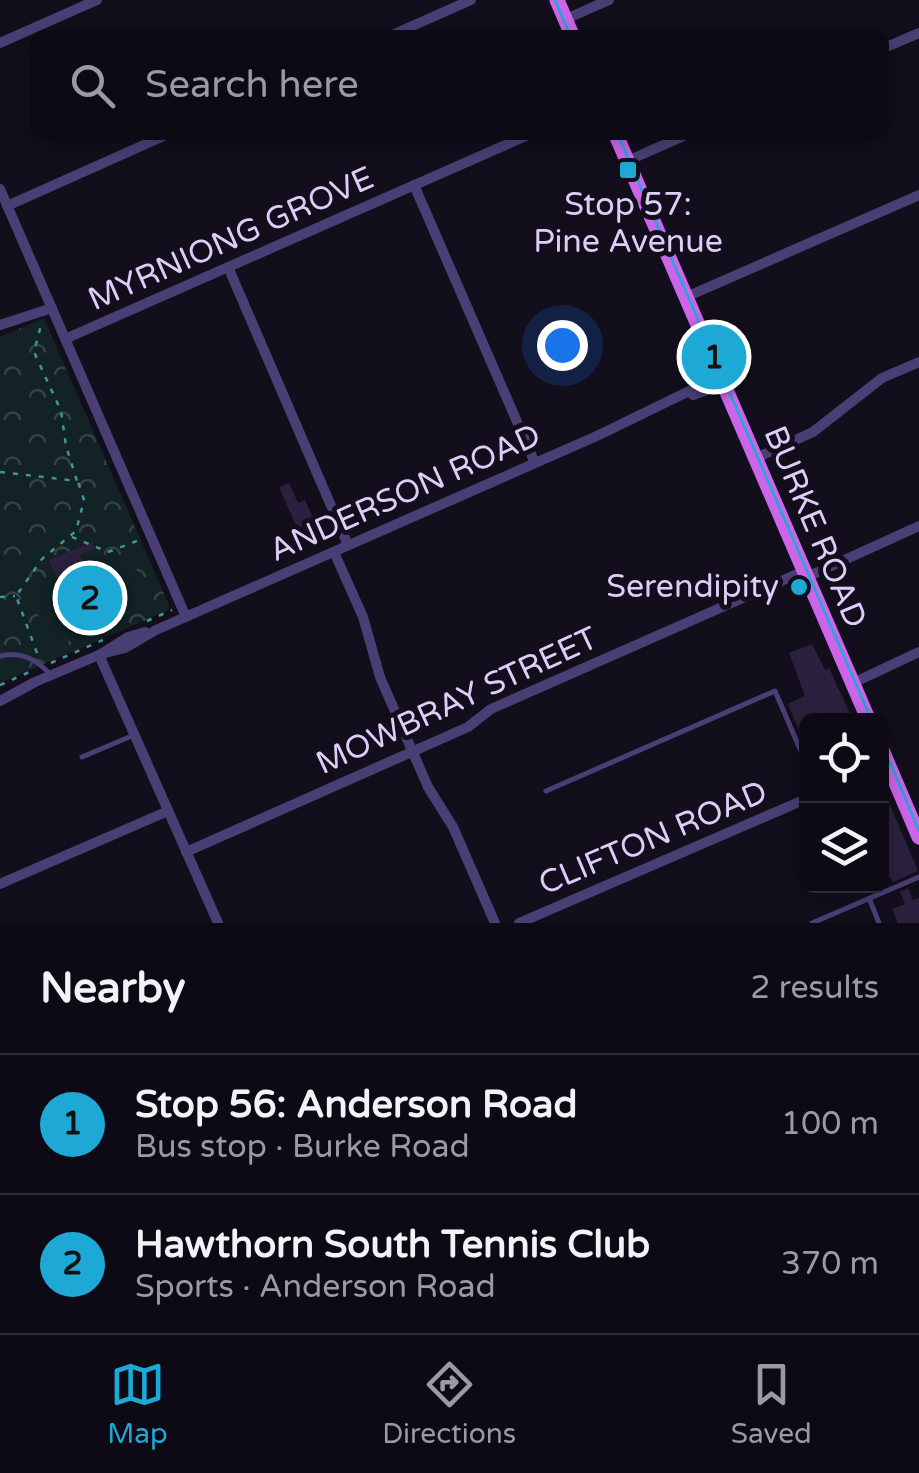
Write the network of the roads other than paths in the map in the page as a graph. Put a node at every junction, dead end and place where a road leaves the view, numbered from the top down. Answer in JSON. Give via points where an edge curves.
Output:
{"nodes":[{"id":1,"x":98,"y":0,"type":"edge"},
{"id":2,"x":471,"y":0,"type":"edge"},
{"id":3,"x":557,"y":0,"type":"edge"},
{"id":4,"x":609,"y":0,"type":"edge"},
{"id":5,"x":569,"y":27,"type":"edge"},
{"id":6,"x":403,"y":30,"type":"edge"},
{"id":7,"x":919,"y":33,"type":"edge"},
{"id":8,"x":0,"y":43,"type":"edge"},
{"id":9,"x":889,"y":46,"type":"edge"},
{"id":10,"x":155,"y":140,"type":"edge"},
{"id":11,"x":517,"y":140,"type":"edge"},
{"id":12,"x":618,"y":140,"type":"edge"},
{"id":13,"x":675,"y":140,"type":"edge"},
{"id":14,"x":627,"y":161,"type":"junction"},
{"id":15,"x":414,"y":185,"type":"junction"},
{"id":16,"x":0,"y":190,"type":"edge"},
{"id":17,"x":919,"y":195,"type":"edge"},
{"id":18,"x":7,"y":206,"type":"junction"},
{"id":19,"x":228,"y":267,"type":"junction"},
{"id":20,"x":686,"y":298,"type":"junction"},
{"id":21,"x":48,"y":308,"type":"junction"},
{"id":22,"x":0,"y":325,"type":"edge"},
{"id":23,"x":65,"y":339,"type":"junction"},
{"id":24,"x":919,"y":362,"type":"edge"},
{"id":25,"x":722,"y":380,"type":"junction"},
{"id":26,"x":756,"y":458,"type":"junction"},
{"id":27,"x":535,"y":463,"type":"junction"},
{"id":28,"x":919,"y":526,"type":"edge"},
{"id":29,"x":348,"y":545,"type":"junction"},
{"id":30,"x":334,"y":552,"type":"junction"},
{"id":31,"x":805,"y":574,"type":"junction"},
{"id":32,"x":186,"y":617,"type":"junction"},
{"id":33,"x":919,"y":652,"type":"edge"},
{"id":34,"x":100,"y":655,"type":"junction"},
{"id":35,"x":0,"y":656,"type":"edge"},
{"id":36,"x":46,"y":671,"type":"junction"},
{"id":37,"x":852,"y":683,"type":"junction"},
{"id":38,"x":0,"y":698,"type":"edge"},
{"id":39,"x":866,"y":713,"type":"edge"},
{"id":40,"x":134,"y":734,"type":"junction"},
{"id":41,"x":799,"y":747,"type":"edge"},
{"id":42,"x":413,"y":752,"type":"junction"},
{"id":43,"x":82,"y":757,"type":"dead end"},
{"id":44,"x":889,"y":771,"type":"edge"},
{"id":45,"x":546,"y":790,"type":"dead end"},
{"id":46,"x":799,"y":802,"type":"edge"},
{"id":47,"x":168,"y":811,"type":"junction"},
{"id":48,"x":919,"y":837,"type":"edge"},
{"id":49,"x":186,"y":852,"type":"junction"},
{"id":50,"x":919,"y":877,"type":"edge"},
{"id":51,"x":0,"y":884,"type":"edge"},
{"id":52,"x":869,"y":898,"type":"junction"},
{"id":53,"x":218,"y":923,"type":"edge"},
{"id":54,"x":495,"y":923,"type":"edge"},
{"id":55,"x":520,"y":923,"type":"edge"},
{"id":56,"x":812,"y":923,"type":"edge"},
{"id":57,"x":880,"y":923,"type":"edge"}],
"edges":[{"from":1,"to":8,"type":"street"},
{"from":2,"to":6,"type":"street"},
{"from":3,"to":5,"type":"main road"},
{"from":4,"to":5,"type":"street"},
{"from":7,"to":9,"type":"street"},
{"from":10,"to":18,"type":"street"},
{"from":11,"to":15,"type":"street","name":"MYRNIONG GROVE"},
{"from":12,"to":14,"type":"main road","name":"BURKE ROAD"},
{"from":13,"to":14,"type":"street"},
{"from":14,"to":20,"type":"main road","name":"BURKE ROAD"},
{"from":15,"to":19,"type":"street","name":"MYRNIONG GROVE"},
{"from":15,"to":27,"type":"street"},
{"from":16,"to":18,"type":"street"},
{"from":17,"to":20,"type":"street"},
{"from":18,"to":21,"type":"street"},
{"from":19,"to":23,"type":"street","name":"MYRNIONG GROVE"},
{"from":19,"to":29,"type":"street"},
{"from":20,"to":25,"type":"main road","name":"BURKE ROAD"},
{"from":21,"to":22,"type":"street"},
{"from":21,"to":23,"type":"street"},
{"from":23,"to":32,"type":"street"},
{"from":24,"to":26,"type":"street","via":[[882,378],[813,432]]},
{"from":25,"to":26,"type":"main road","name":"BURKE ROAD"},
{"from":25,"to":27,"type":"street","name":"ANDERSON ROAD"},
{"from":26,"to":31,"type":"main road","name":"BURKE ROAD"},
{"from":27,"to":29,"type":"street","name":"ANDERSON ROAD"},
{"from":28,"to":31,"type":"street","name":"MOWBRAY STREET"},
{"from":29,"to":30,"type":"street","name":"ANDERSON ROAD"},
{"from":30,"to":32,"type":"street","name":"ANDERSON ROAD"},
{"from":30,"to":42,"type":"street"},
{"from":31,"to":37,"type":"main road","name":"BURKE ROAD"},
{"from":31,"to":42,"type":"street","name":"MOWBRAY STREET","via":[[490,709]]},
{"from":32,"to":34,"type":"street","name":"ANDERSON ROAD"},
{"from":33,"to":37,"type":"street"},
{"from":34,"to":36,"type":"street","name":"ANDERSON ROAD"},
{"from":34,"to":40,"type":"street"},
{"from":35,"to":36,"type":"lane","via":[[22,655]]},
{"from":36,"to":38,"type":"street","name":"ANDERSON ROAD"},
{"from":37,"to":39,"type":"main road","name":"BURKE ROAD"},
{"from":40,"to":43,"type":"lane"},
{"from":40,"to":47,"type":"street"},
{"from":41,"to":45,"type":"lane","via":[[774,691]]},
{"from":42,"to":49,"type":"street","name":"MOWBRAY STREET"},
{"from":42,"to":54,"type":"street"},
{"from":44,"to":48,"type":"main road"},
{"from":46,"to":55,"type":"street","name":"CLIFTON ROAD"},
{"from":47,"to":49,"type":"street"},
{"from":47,"to":51,"type":"street"},
{"from":49,"to":53,"type":"street"},
{"from":50,"to":52,"type":"lane"},
{"from":52,"to":56,"type":"lane"},
{"from":52,"to":57,"type":"lane"}]}
